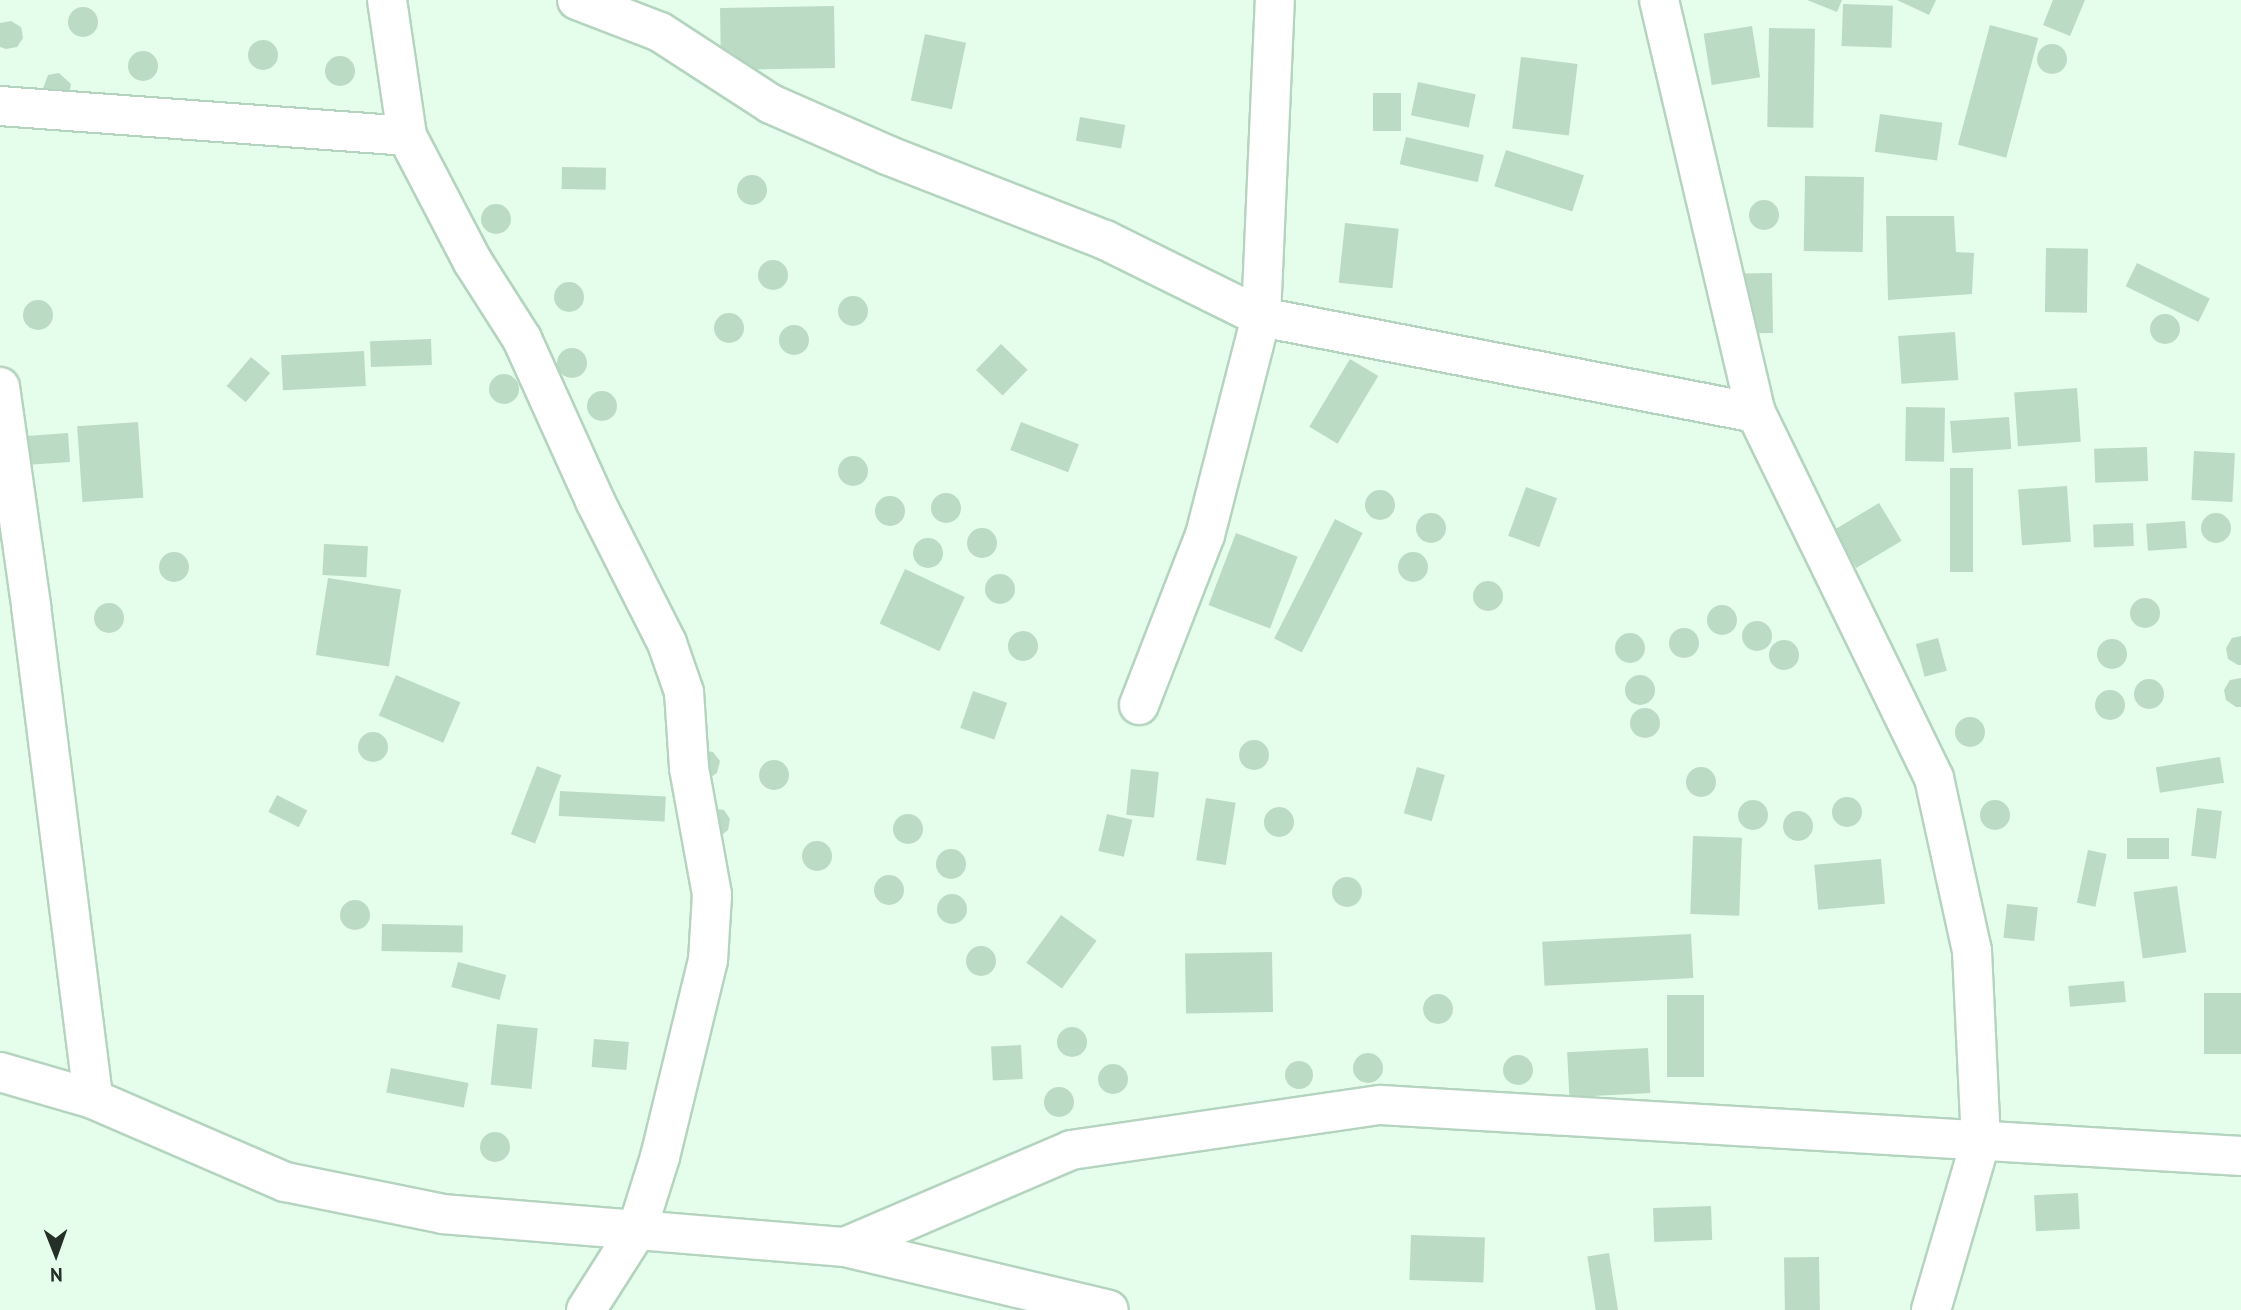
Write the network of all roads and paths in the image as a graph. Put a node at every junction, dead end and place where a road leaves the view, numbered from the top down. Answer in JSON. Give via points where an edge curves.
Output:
{"nodes":[{"id":1,"x":387,"y":0,"type":"edge"},
{"id":2,"x":577,"y":0,"type":"edge"},
{"id":3,"x":1275,"y":0,"type":"edge"},
{"id":4,"x":1660,"y":0,"type":"edge"},
{"id":5,"x":0,"y":106,"type":"edge"},
{"id":6,"x":407,"y":136,"type":"junction"},
{"id":7,"x":1261,"y":317,"type":"junction"},
{"id":8,"x":0,"y":387,"type":"edge"},
{"id":9,"x":1756,"y":414,"type":"junction"},
{"id":10,"x":1139,"y":705,"type":"dead end"},
{"id":11,"x":0,"y":1072,"type":"edge"},
{"id":12,"x":93,"y":1099,"type":"junction"},
{"id":13,"x":1981,"y":1140,"type":"junction"},
{"id":14,"x":2241,"y":1156,"type":"edge"},
{"id":15,"x":637,"y":1230,"type":"junction"},
{"id":16,"x":845,"y":1247,"type":"junction"},
{"id":17,"x":586,"y":1310,"type":"edge"},
{"id":18,"x":1110,"y":1310,"type":"edge"},
{"id":19,"x":1931,"y":1310,"type":"edge"}],
"edges":[{"from":1,"to":6,"type":"street"},
{"from":2,"to":7,"type":"street","via":[[660,32],[771,104],[1105,240]]},
{"from":3,"to":7,"type":"street"},
{"from":4,"to":9,"type":"street"},
{"from":5,"to":6,"type":"street"},
{"from":6,"to":15,"type":"street","via":[[473,262],[522,338],[595,501],[667,643],[684,692],[685,739],[712,895],[708,960],[660,1157]]},
{"from":7,"to":9,"type":"street"},
{"from":7,"to":10,"type":"street","via":[[1205,535]]},
{"from":8,"to":12,"type":"street"},
{"from":9,"to":13,"type":"street","via":[[1934,778],[1972,951]]},
{"from":11,"to":12,"type":"street"},
{"from":12,"to":15,"type":"street","via":[[285,1182],[443,1214]]},
{"from":13,"to":14,"type":"street"},
{"from":13,"to":16,"type":"street","via":[[1381,1105],[1071,1150]]},
{"from":13,"to":19,"type":"street"},
{"from":15,"to":16,"type":"street"},
{"from":15,"to":17,"type":"street"},
{"from":16,"to":18,"type":"street"}]}
